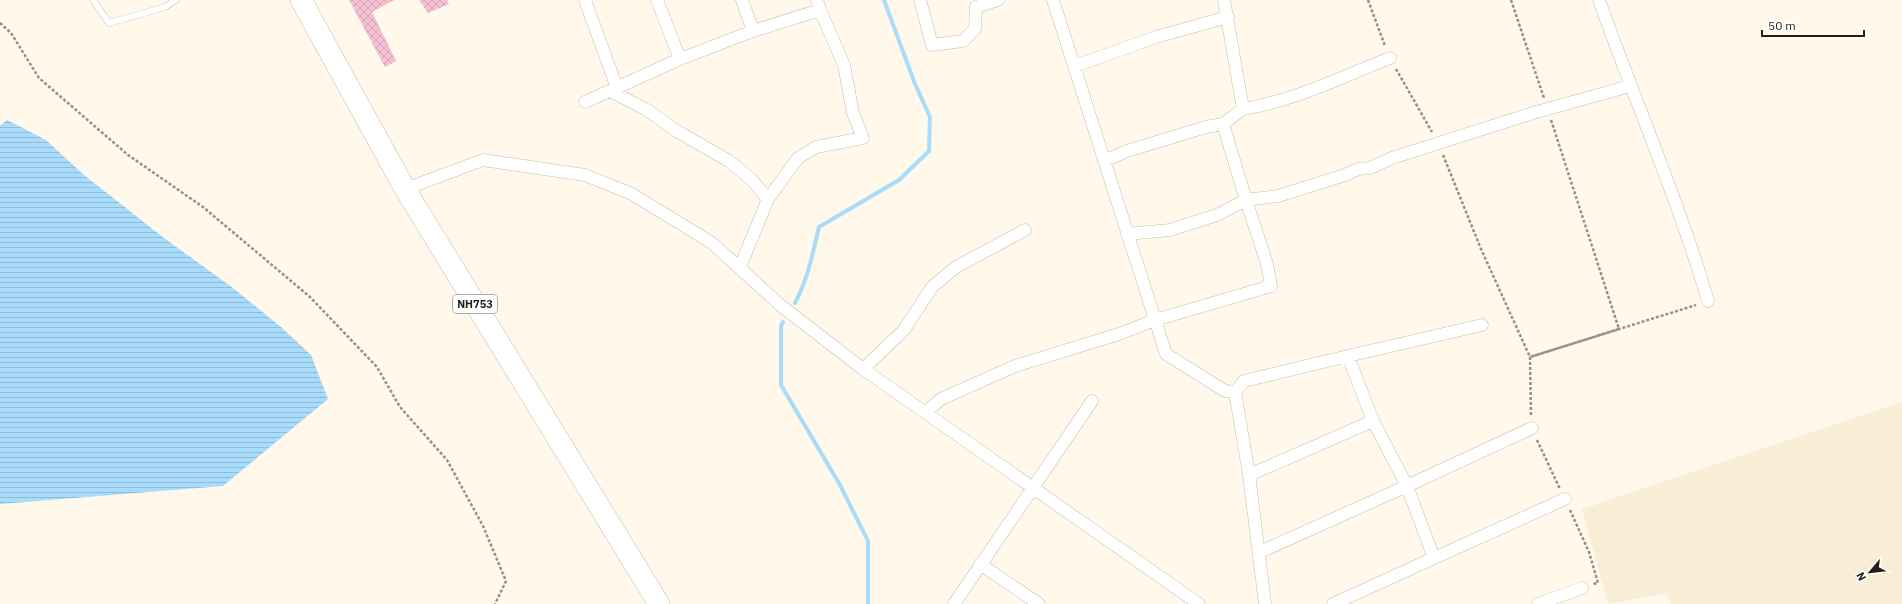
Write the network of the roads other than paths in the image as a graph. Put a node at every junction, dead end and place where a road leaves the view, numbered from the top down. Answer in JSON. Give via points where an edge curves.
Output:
{"nodes":[{"id":1,"x":94,"y":0,"type":"edge"},
{"id":2,"x":176,"y":0,"type":"edge"},
{"id":3,"x":301,"y":0,"type":"edge"},
{"id":4,"x":585,"y":0,"type":"edge"},
{"id":5,"x":657,"y":0,"type":"edge"},
{"id":6,"x":742,"y":0,"type":"edge"},
{"id":7,"x":920,"y":0,"type":"edge"},
{"id":8,"x":998,"y":0,"type":"edge"},
{"id":9,"x":1053,"y":0,"type":"edge"},
{"id":10,"x":1224,"y":0,"type":"edge"},
{"id":11,"x":1599,"y":0,"type":"edge"},
{"id":12,"x":818,"y":5,"type":"edge"},
{"id":13,"x":1228,"y":17,"type":"junction"},
{"id":14,"x":753,"y":31,"type":"junction"},
{"id":15,"x":1390,"y":58,"type":"road end"},
{"id":16,"x":680,"y":59,"type":"junction"},
{"id":17,"x":1075,"y":66,"type":"junction"},
{"id":18,"x":1630,"y":86,"type":"junction"},
{"id":19,"x":614,"y":89,"type":"junction"},
{"id":20,"x":585,"y":102,"type":"dead end"},
{"id":21,"x":1243,"y":109,"type":"junction"},
{"id":22,"x":1223,"y":124,"type":"junction"},
{"id":23,"x":1104,"y":162,"type":"junction"},
{"id":24,"x":405,"y":189,"type":"junction"},
{"id":25,"x":768,"y":199,"type":"junction"},
{"id":26,"x":1246,"y":200,"type":"junction"},
{"id":27,"x":1025,"y":230,"type":"dead end"},
{"id":28,"x":1127,"y":234,"type":"junction"},
{"id":29,"x":740,"y":267,"type":"junction"},
{"id":30,"x":1708,"y":301,"type":"road end"},
{"id":31,"x":1155,"y":320,"type":"junction"},
{"id":32,"x":1482,"y":325,"type":"dead end"},
{"id":33,"x":1348,"y":356,"type":"junction"},
{"id":34,"x":864,"y":368,"type":"junction"},
{"id":35,"x":1235,"y":392,"type":"junction"},
{"id":36,"x":1092,"y":400,"type":"dead end"},
{"id":37,"x":926,"y":412,"type":"junction"},
{"id":38,"x":1373,"y":421,"type":"junction"},
{"id":39,"x":1532,"y":428,"type":"road end"},
{"id":40,"x":1249,"y":475,"type":"junction"},
{"id":41,"x":1406,"y":486,"type":"junction"},
{"id":42,"x":1033,"y":487,"type":"junction"},
{"id":43,"x":1565,"y":499,"type":"road end"},
{"id":44,"x":1260,"y":552,"type":"junction"},
{"id":45,"x":1434,"y":558,"type":"junction"},
{"id":46,"x":980,"y":564,"type":"junction"},
{"id":47,"x":1582,"y":588,"type":"road end"},
{"id":48,"x":659,"y":604,"type":"edge"},
{"id":49,"x":954,"y":604,"type":"edge"},
{"id":50,"x":1039,"y":604,"type":"edge"},
{"id":51,"x":1199,"y":604,"type":"edge"},
{"id":52,"x":1265,"y":604,"type":"edge"},
{"id":53,"x":1333,"y":604,"type":"edge"},
{"id":54,"x":1538,"y":604,"type":"edge"}],
"edges":[{"from":1,"to":2,"type":"lane","via":[[109,24],[165,7]]},
{"from":3,"to":24,"type":"highway","number":"NH753"},
{"from":4,"to":19,"type":"street"},
{"from":5,"to":16,"type":"street"},
{"from":6,"to":14,"type":"street"},
{"from":7,"to":8,"type":"street","via":[[932,45],[963,41],[975,29],[976,7]]},
{"from":9,"to":17,"type":"street"},
{"from":10,"to":13,"type":"street"},
{"from":11,"to":18,"type":"street"},
{"from":12,"to":14,"type":"street"},
{"from":12,"to":25,"type":"street","via":[[844,65],[853,113],[863,138],[816,147],[798,158]]},
{"from":13,"to":17,"type":"street","via":[[1156,36]]},
{"from":13,"to":21,"type":"street"},
{"from":14,"to":16,"type":"street"},
{"from":15,"to":21,"type":"street","via":[[1294,96]]},
{"from":16,"to":19,"type":"street"},
{"from":17,"to":23,"type":"street"},
{"from":18,"to":26,"type":"street","via":[[1547,109],[1278,196]]},
{"from":18,"to":30,"type":"street","via":[[1691,245]]},
{"from":19,"to":20,"type":"street"},
{"from":19,"to":25,"type":"street","via":[[675,130],[729,161],[751,179]]},
{"from":21,"to":22,"type":"street"},
{"from":22,"to":23,"type":"street","via":[[1127,151]]},
{"from":22,"to":26,"type":"street"},
{"from":23,"to":28,"type":"street"},
{"from":24,"to":29,"type":"street","via":[[483,160],[585,175],[632,194],[712,243]]},
{"from":24,"to":48,"type":"highway","number":"NH753"},
{"from":25,"to":29,"type":"street"},
{"from":26,"to":28,"type":"street","via":[[1217,215],[1170,230]]},
{"from":26,"to":31,"type":"street","via":[[1271,286]]},
{"from":27,"to":34,"type":"street","via":[[956,267],[932,287],[904,330]]},
{"from":28,"to":31,"type":"street"},
{"from":29,"to":34,"type":"street","via":[[780,306]]},
{"from":31,"to":35,"type":"street","via":[[1166,354],[1225,390]]},
{"from":31,"to":37,"type":"street","via":[[1119,334],[1015,366],[941,398]]},
{"from":32,"to":33,"type":"street"},
{"from":33,"to":35,"type":"street","via":[[1244,381]]},
{"from":33,"to":38,"type":"street"},
{"from":34,"to":37,"type":"street"},
{"from":35,"to":40,"type":"street"},
{"from":36,"to":42,"type":"street"},
{"from":37,"to":42,"type":"street"},
{"from":38,"to":40,"type":"street"},
{"from":38,"to":41,"type":"street"},
{"from":39,"to":41,"type":"street"},
{"from":40,"to":44,"type":"street"},
{"from":41,"to":44,"type":"street"},
{"from":41,"to":45,"type":"street"},
{"from":42,"to":46,"type":"street"},
{"from":42,"to":51,"type":"street"},
{"from":43,"to":45,"type":"street"},
{"from":44,"to":52,"type":"street"},
{"from":45,"to":53,"type":"street"},
{"from":46,"to":49,"type":"street"},
{"from":46,"to":50,"type":"street"},
{"from":47,"to":54,"type":"street"}]}
